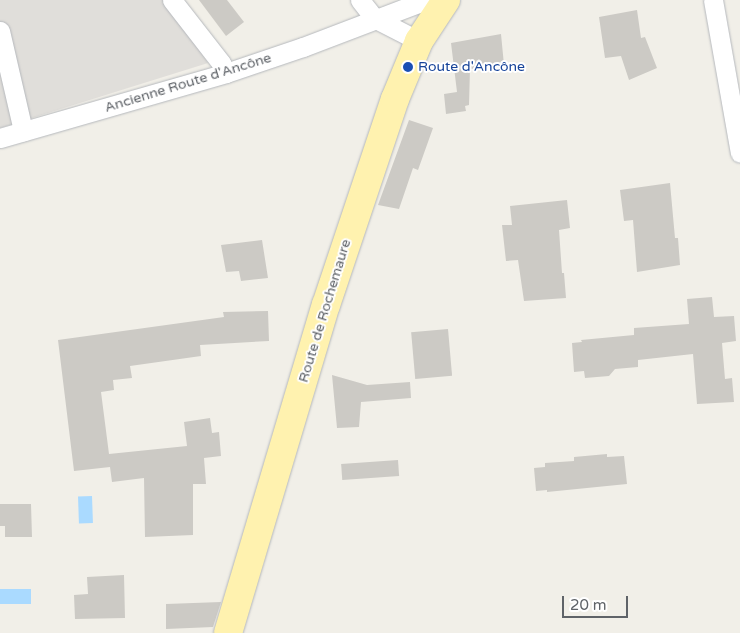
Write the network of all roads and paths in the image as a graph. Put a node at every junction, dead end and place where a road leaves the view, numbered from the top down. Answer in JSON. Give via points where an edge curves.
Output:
{"nodes":[{"id":1,"x":172,"y":0,"type":"edge"},
{"id":2,"x":360,"y":0,"type":"edge"},
{"id":3,"x":426,"y":0,"type":"edge"},
{"id":4,"x":446,"y":0,"type":"edge"},
{"id":5,"x":713,"y":0,"type":"edge"},
{"id":6,"x":374,"y":18,"type":"junction"},
{"id":7,"x":0,"y":31,"type":"edge"},
{"id":8,"x":419,"y":41,"type":"junction"},
{"id":9,"x":226,"y":73,"type":"junction"},
{"id":10,"x":23,"y":131,"type":"junction"},
{"id":11,"x":0,"y":138,"type":"edge"},
{"id":12,"x":740,"y":153,"type":"edge"},
{"id":13,"x":228,"y":633,"type":"edge"}],
"edges":[{"from":1,"to":9,"type":"street"},
{"from":2,"to":6,"type":"street"},
{"from":3,"to":6,"type":"street","name":"Ancienne Route d'Ancône"},
{"from":4,"to":8,"type":"main road","name":"Route de Rochemaure"},
{"from":5,"to":12,"type":"street"},
{"from":6,"to":8,"type":"street"},
{"from":6,"to":9,"type":"street","name":"Ancienne Route d'Ancône"},
{"from":7,"to":10,"type":"street"},
{"from":8,"to":13,"type":"main road","name":"Route de Rochemaure","via":[[395,98],[351,227]]},
{"from":9,"to":10,"type":"street","name":"Ancienne Route d'Ancône"},
{"from":10,"to":11,"type":"street","name":"Ancienne Route d'Ancône"}]}
